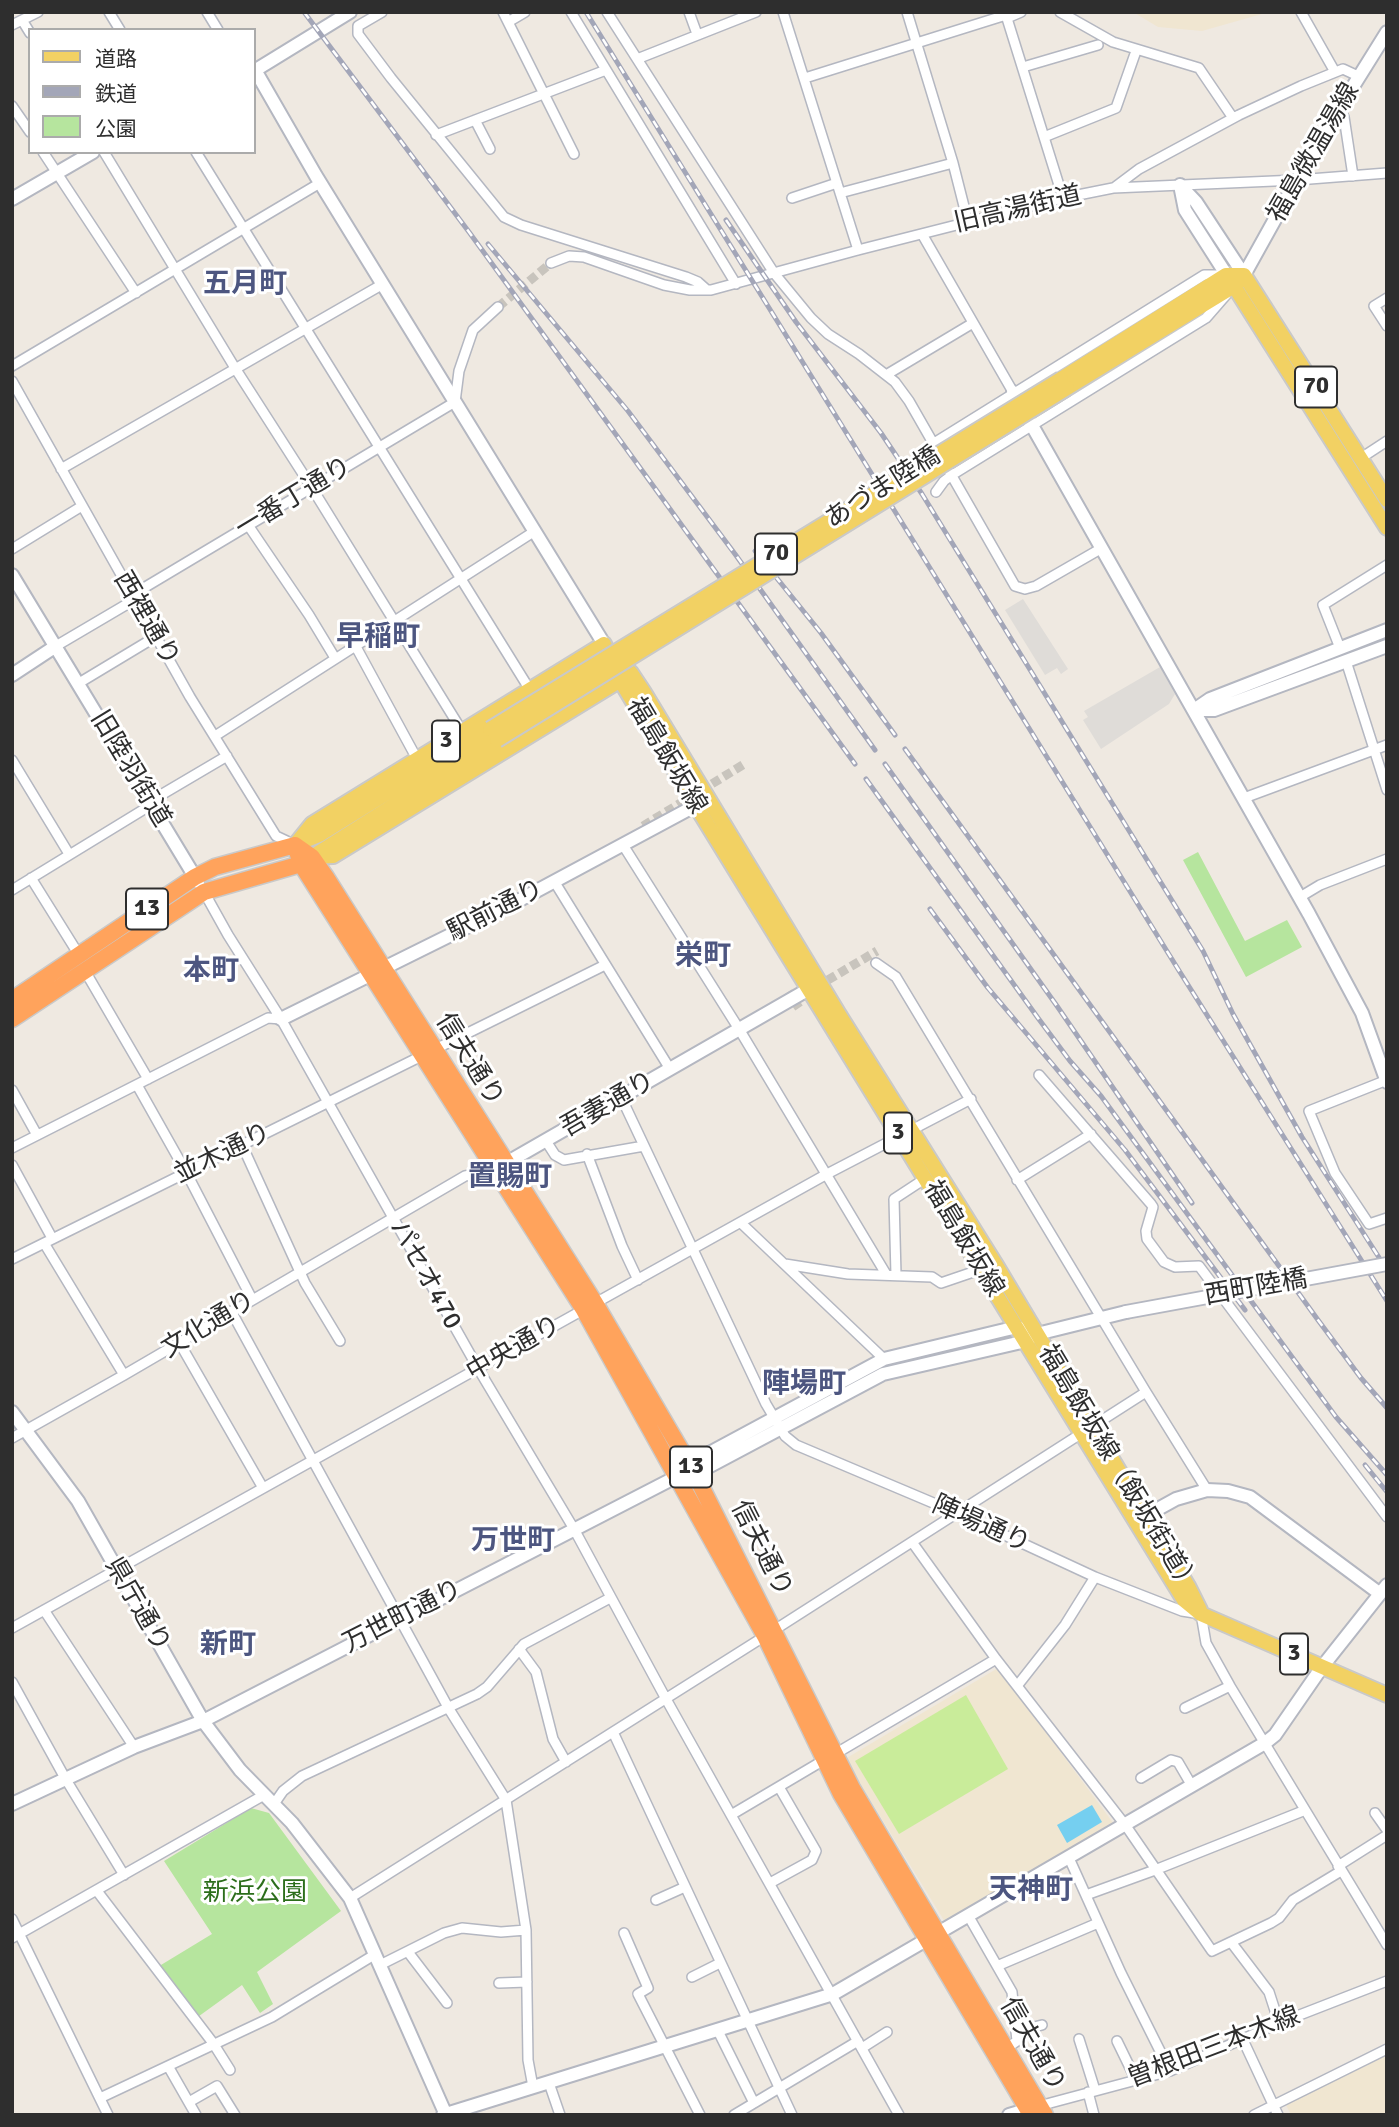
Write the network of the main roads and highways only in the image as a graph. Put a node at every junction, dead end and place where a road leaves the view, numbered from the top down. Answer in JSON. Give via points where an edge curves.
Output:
{"nodes":[{"id":1,"x":1235,"y":279,"type":"junction"},
{"id":2,"x":1385,"y":492,"type":"edge"},
{"id":3,"x":1387,"y":528,"type":"edge"},
{"id":4,"x":626,"y":677,"type":"junction"},
{"id":5,"x":494,"y":734,"type":"junction"},
{"id":6,"x":295,"y":845,"type":"junction"},
{"id":7,"x":307,"y":860,"type":"junction"},
{"id":8,"x":12,"y":1000,"type":"edge"},
{"id":9,"x":12,"y":1019,"type":"edge"},
{"id":10,"x":905,"y":1132,"type":"junction"},
{"id":11,"x":1031,"y":1338,"type":"junction"},
{"id":12,"x":1387,"y":1695,"type":"edge"},
{"id":13,"x":933,"y":1936,"type":"junction"},
{"id":14,"x":1036,"y":2111,"type":"edge"}],
"edges":[{"from":1,"to":2,"type":"main road","number":"70"},
{"from":1,"to":3,"type":"main road","number":"70"},
{"from":1,"to":5,"type":"main road","name":"あづま陸橋","number":"70","bridge":true},
{"from":4,"to":6,"type":"main road","name":"福島飯坂線","number":"3","via":[[604,644],[312,824]]},
{"from":4,"to":7,"type":"main road","name":"福島飯坂線","number":"3","via":[[332,856]]},
{"from":4,"to":10,"type":"main road","name":"福島飯坂線","number":"3"},
{"from":5,"to":6,"type":"main road","number":"70"},
{"from":5,"to":7,"type":"main road","number":"70"},
{"from":6,"to":7,"type":"highway","name":"信夫通り","number":"13"},
{"from":6,"to":8,"type":"highway","number":"13","via":[[195,877]]},
{"from":7,"to":9,"type":"highway","number":"13","via":[[204,892]]},
{"from":7,"to":13,"type":"highway","name":"信夫通り","number":"13","via":[[687,1471],[829,1757]]},
{"from":10,"to":11,"type":"main road","name":"福島飯坂線","number":"3"},
{"from":10,"to":11,"type":"main road","name":"福島飯坂線","number":"3","via":[[926,1178],[1017,1327]]},
{"from":11,"to":12,"type":"main road","name":"福島飯坂線（飯坂街道）","number":"3","via":[[1202,1614]]},
{"from":13,"to":14,"type":"highway","name":"信夫通り","number":"13"},
{"from":13,"to":14,"type":"highway","name":"信夫通り","number":"13","via":[[1007,2048]]}]}
